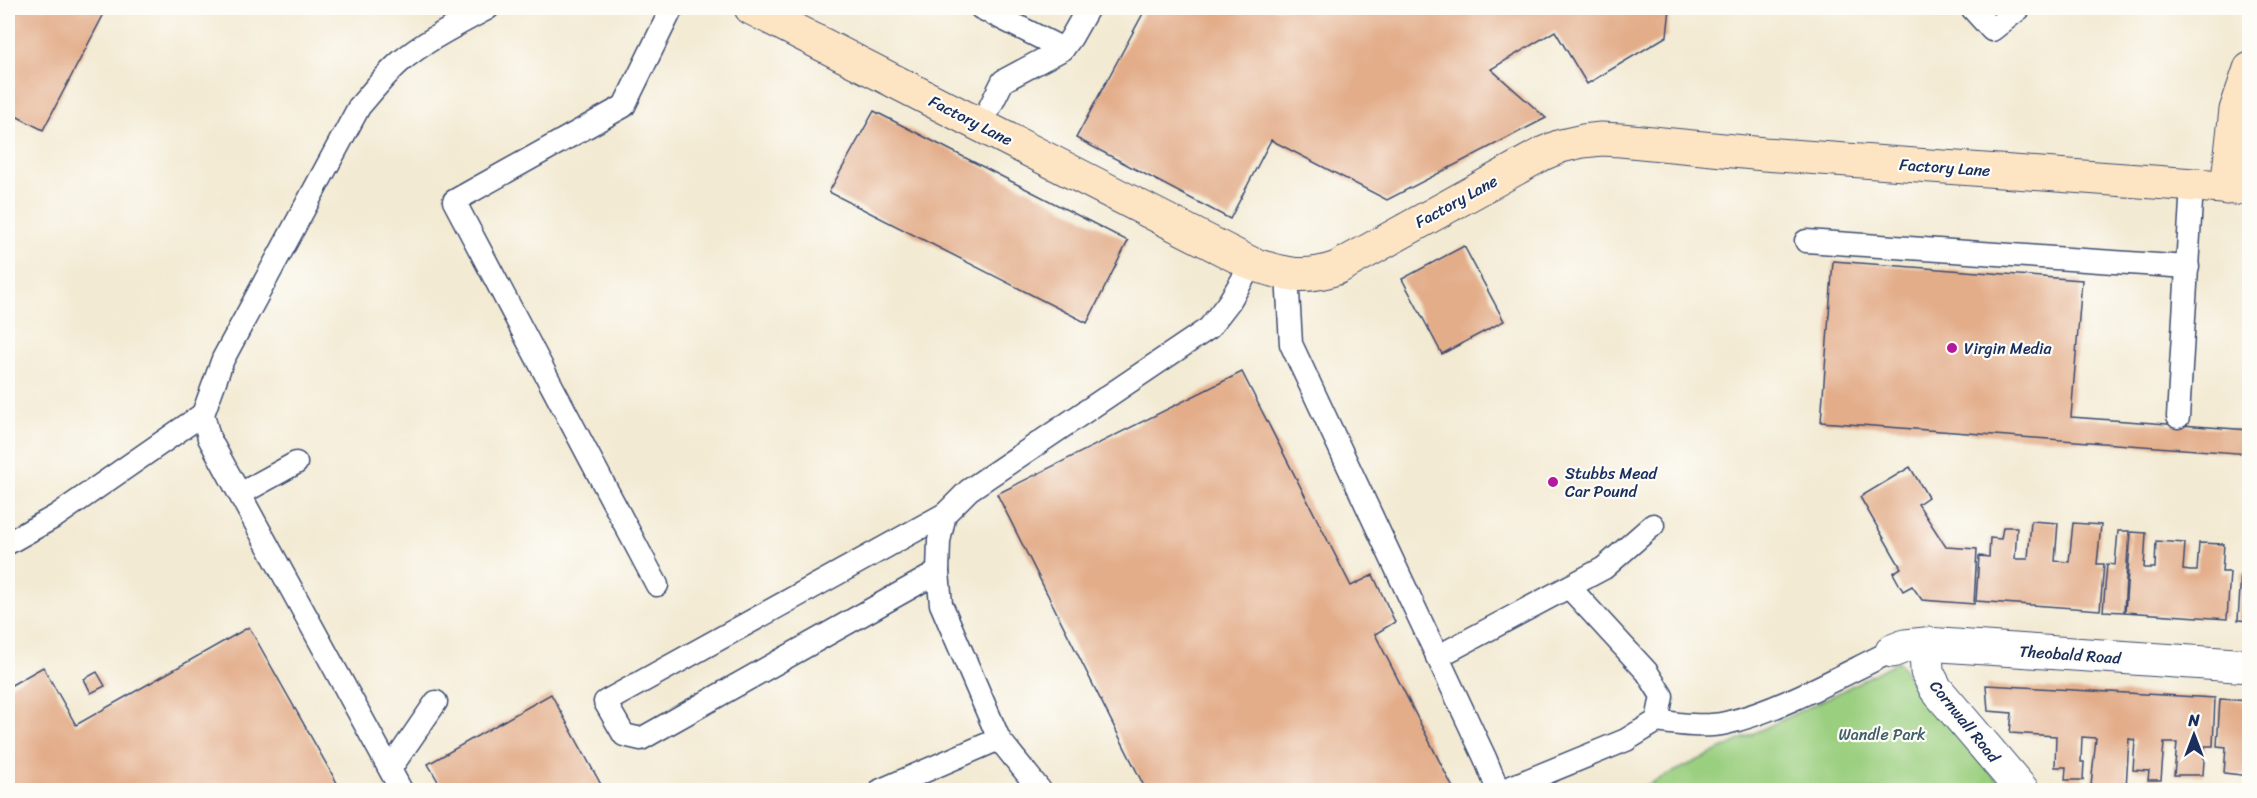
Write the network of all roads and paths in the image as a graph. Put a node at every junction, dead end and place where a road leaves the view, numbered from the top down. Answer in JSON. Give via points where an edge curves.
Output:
{"nodes":[{"id":1,"x":489,"y":8,"type":"edge"},
{"id":2,"x":672,"y":8,"type":"edge"},
{"id":3,"x":751,"y":8,"type":"edge"},
{"id":4,"x":981,"y":8,"type":"edge"},
{"id":5,"x":1088,"y":8,"type":"edge"},
{"id":6,"x":1972,"y":8,"type":"edge"},
{"id":7,"x":2020,"y":8,"type":"edge"},
{"id":8,"x":1063,"y":49,"type":"junction"},
{"id":9,"x":2250,"y":69,"type":"edge"},
{"id":10,"x":981,"y":125,"type":"junction"},
{"id":11,"x":2192,"y":185,"type":"junction"},
{"id":12,"x":2239,"y":188,"type":"edge"},
{"id":13,"x":1806,"y":241,"type":"dead end"},
{"id":14,"x":1252,"y":264,"type":"junction"},
{"id":15,"x":2188,"y":267,"type":"junction"},
{"id":16,"x":1287,"y":275,"type":"junction"},
{"id":17,"x":203,"y":414,"type":"junction"},
{"id":18,"x":2178,"y":417,"type":"dead end"},
{"id":19,"x":296,"y":463,"type":"dead end"},
{"id":20,"x":240,"y":494,"type":"junction"},
{"id":21,"x":945,"y":514,"type":"junction"},
{"id":22,"x":1653,"y":525,"type":"dead end"},
{"id":23,"x":8,"y":543,"type":"edge"},
{"id":24,"x":938,"y":572,"type":"junction"},
{"id":25,"x":657,"y":585,"type":"dead end"},
{"id":26,"x":1569,"y":587,"type":"junction"},
{"id":27,"x":1926,"y":644,"type":"junction"},
{"id":28,"x":1892,"y":651,"type":"joint"},
{"id":29,"x":1437,"y":657,"type":"junction"},
{"id":30,"x":2250,"y":666,"type":"edge"},
{"id":31,"x":436,"y":702,"type":"dead end"},
{"id":32,"x":1657,"y":721,"type":"junction"},
{"id":33,"x":999,"y":739,"type":"junction"},
{"id":34,"x":390,"y":769,"type":"junction"},
{"id":35,"x":401,"y":790,"type":"edge"},
{"id":36,"x":880,"y":790,"type":"edge"},
{"id":37,"x":1040,"y":790,"type":"edge"},
{"id":38,"x":1498,"y":790,"type":"edge"},
{"id":39,"x":1504,"y":790,"type":"edge"},
{"id":40,"x":2022,"y":790,"type":"edge"}],
"edges":[{"from":1,"to":17,"type":"lane","via":[[402,61],[359,107],[223,359]]},
{"from":2,"to":25,"type":"lane","via":[[624,106],[454,201]]},
{"from":3,"to":10,"type":"street","name":"Factory Lane"},
{"from":4,"to":8,"type":"lane"},
{"from":5,"to":8,"type":"lane"},
{"from":6,"to":7,"type":"lane","via":[[1992,30]]},
{"from":8,"to":10,"type":"lane","via":[[1003,81]]},
{"from":9,"to":12,"type":"street","name":"Factory Lane","via":[[2236,110]]},
{"from":10,"to":14,"type":"street","name":"Factory Lane"},
{"from":11,"to":12,"type":"street","name":"Factory Lane"},
{"from":11,"to":15,"type":"lane"},
{"from":11,"to":16,"type":"street","name":"Factory Lane","via":[[1601,139],[1561,146],[1542,154],[1337,268],[1304,276]]},
{"from":13,"to":15,"type":"lane"},
{"from":14,"to":16,"type":"street","name":"Factory Lane"},
{"from":14,"to":21,"type":"lane","via":[[1209,328],[969,490]]},
{"from":15,"to":18,"type":"lane"},
{"from":16,"to":29,"type":"lane","via":[[1291,344]]},
{"from":17,"to":20,"type":"lane","via":[[209,438]]},
{"from":17,"to":23,"type":"lane","via":[[56,516]]},
{"from":19,"to":20,"type":"lane"},
{"from":20,"to":34,"type":"lane"},
{"from":21,"to":24,"type":"lane"},
{"from":21,"to":24,"type":"lane","via":[[605,702],[624,735],[641,739]]},
{"from":22,"to":26,"type":"lane","via":[[1604,568]]},
{"from":24,"to":33,"type":"lane","via":[[941,604]]},
{"from":26,"to":29,"type":"lane"},
{"from":26,"to":32,"type":"lane","via":[[1647,672],[1662,696]]},
{"from":27,"to":28,"type":"street","name":"Theobald Road"},
{"from":27,"to":30,"type":"street","name":"Theobald Road"},
{"from":27,"to":40,"type":"street","name":"Cornwall Road","via":[[1927,672],[1936,689]]},
{"from":28,"to":32,"type":"lane","via":[[1784,702],[1724,723],[1684,725]]},
{"from":29,"to":38,"type":"lane"},
{"from":31,"to":34,"type":"lane"},
{"from":32,"to":39,"type":"lane","via":[[1626,740]]},
{"from":33,"to":36,"type":"lane"},
{"from":33,"to":37,"type":"lane"},
{"from":34,"to":35,"type":"lane"}]}
